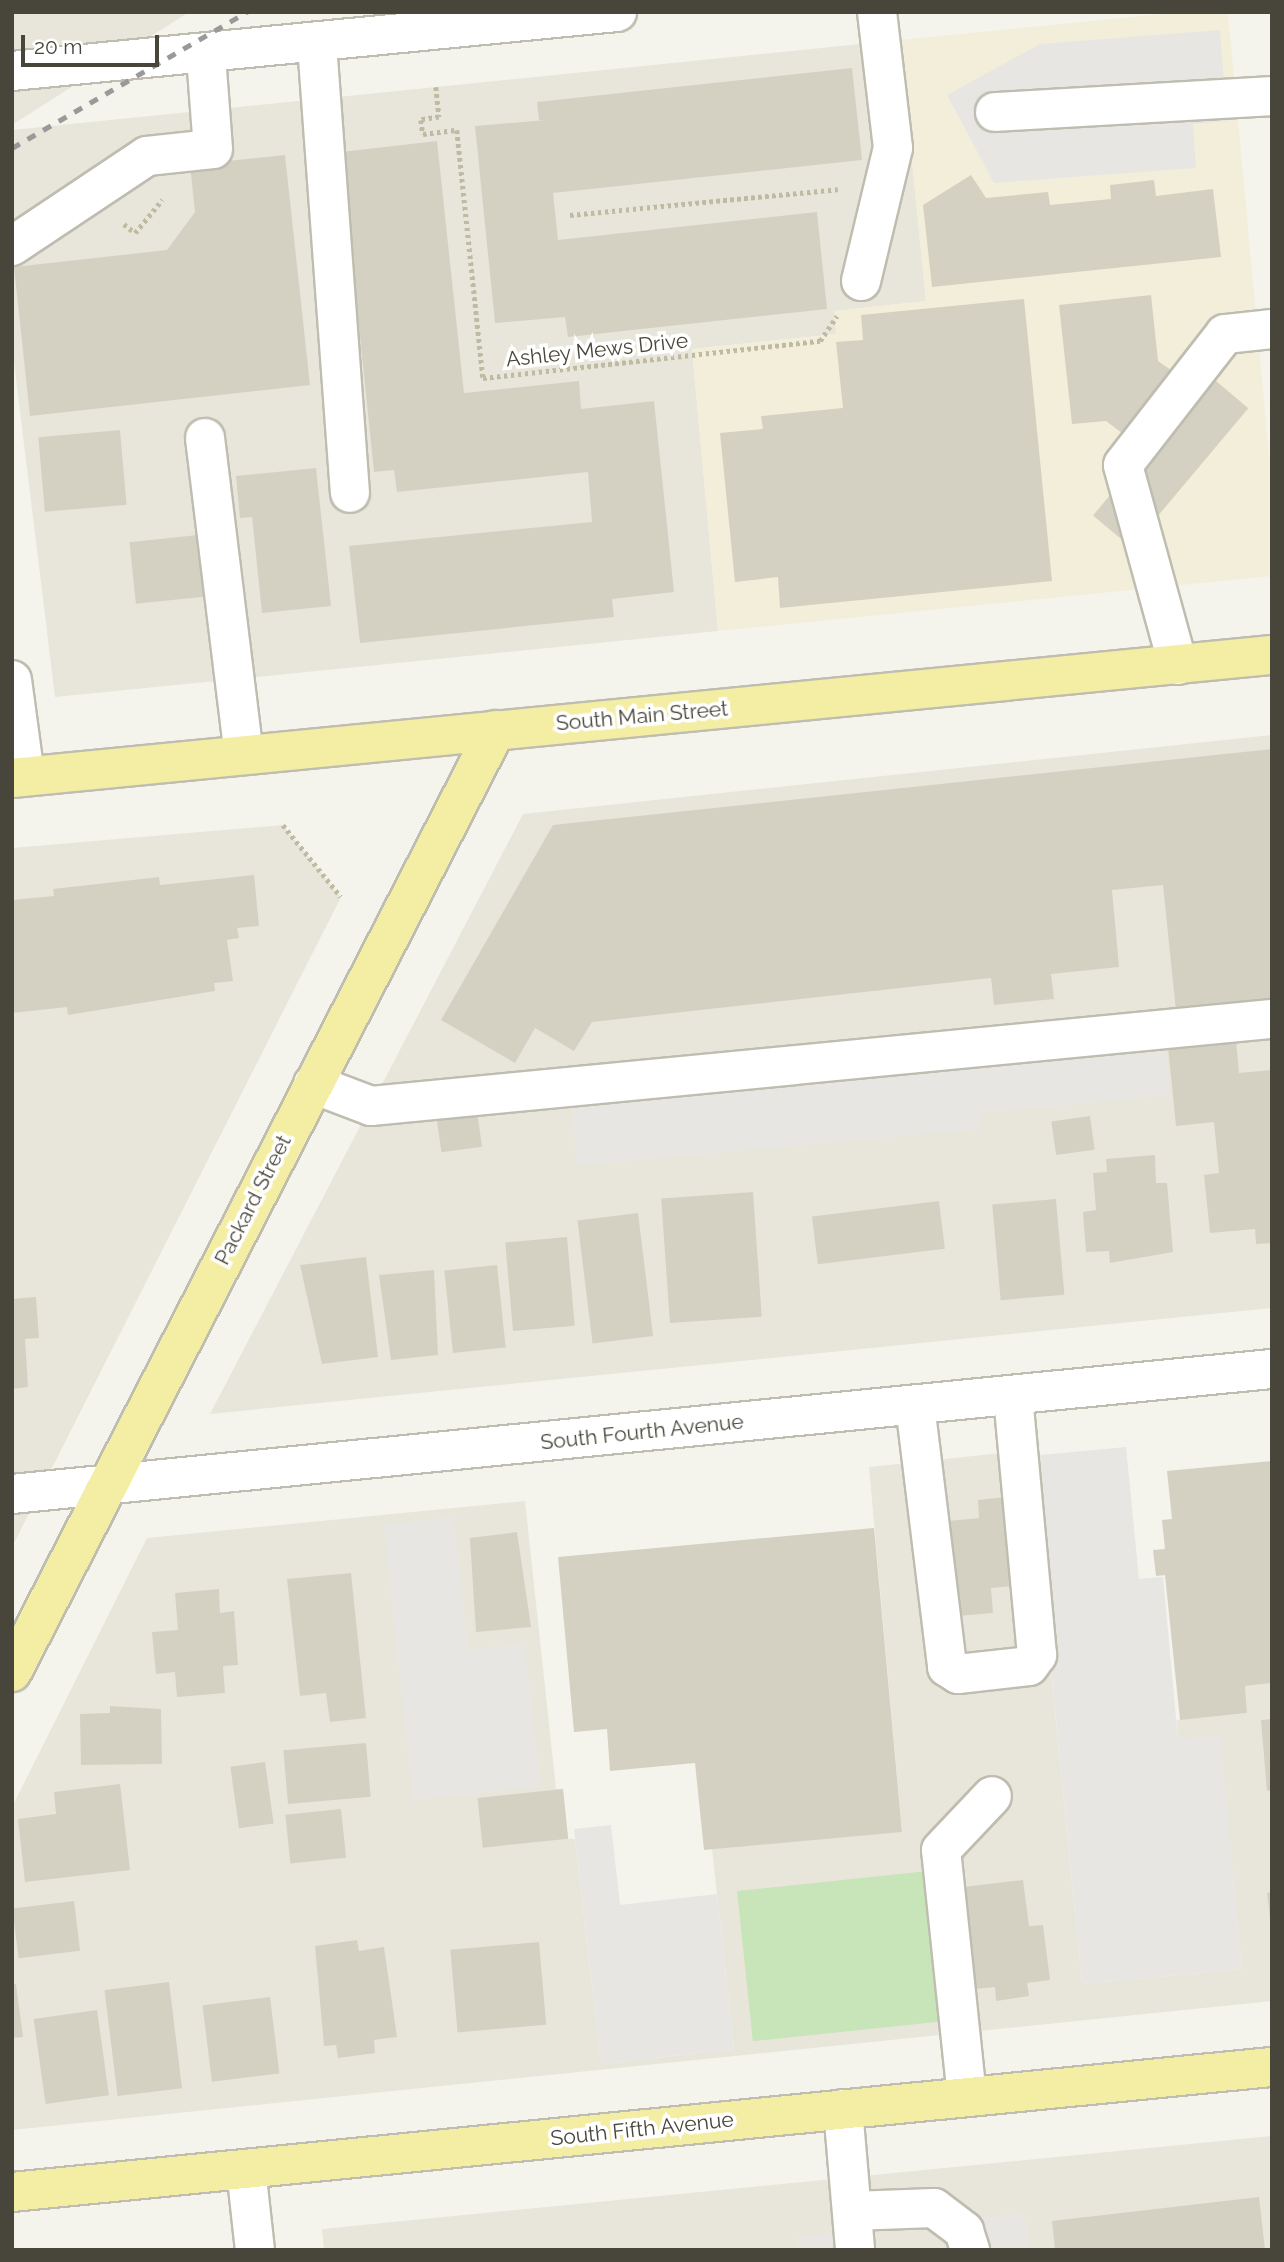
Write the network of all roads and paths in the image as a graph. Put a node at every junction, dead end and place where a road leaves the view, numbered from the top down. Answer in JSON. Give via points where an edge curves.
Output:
{"nodes":[{"id":1,"x":617,"y":12,"type":"edge"},
{"id":2,"x":877,"y":12,"type":"edge"},
{"id":3,"x":317,"y":44,"type":"junction"},
{"id":4,"x":206,"y":55,"type":"junction"},
{"id":5,"x":12,"y":71,"type":"edge"},
{"id":6,"x":436,"y":87,"type":"dead end"},
{"id":7,"x":1272,"y":96,"type":"edge"},
{"id":8,"x":995,"y":112,"type":"dead end"},
{"id":9,"x":884,"y":185,"type":"junction"},
{"id":10,"x":570,"y":215,"type":"dead end"},
{"id":11,"x":12,"y":246,"type":"edge"},
{"id":12,"x":861,"y":281,"type":"joint"},
{"id":13,"x":1272,"y":329,"type":"edge"},
{"id":14,"x":205,"y":438,"type":"dead end"},
{"id":15,"x":351,"y":493,"type":"dead end"},
{"id":16,"x":1272,"y":655,"type":"edge"},
{"id":17,"x":1178,"y":665,"type":"junction"},
{"id":18,"x":12,"y":680,"type":"edge"},
{"id":19,"x":496,"y":730,"type":"junction"},
{"id":20,"x":244,"y":755,"type":"junction"},
{"id":21,"x":19,"y":777,"type":"edge"},
{"id":22,"x":283,"y":825,"type":"dead end"},
{"id":23,"x":341,"y":897,"type":"dead end"},
{"id":24,"x":1272,"y":1018,"type":"edge"},
{"id":25,"x":313,"y":1084,"type":"junction"},
{"id":26,"x":1272,"y":1369,"type":"edge"},
{"id":27,"x":1013,"y":1395,"type":"junction"},
{"id":28,"x":915,"y":1405,"type":"junction"},
{"id":29,"x":106,"y":1485,"type":"junction"},
{"id":30,"x":12,"y":1494,"type":"edge"},
{"id":31,"x":12,"y":1672,"type":"edge"},
{"id":32,"x":992,"y":1796,"type":"dead end"},
{"id":33,"x":1272,"y":2067,"type":"edge"},
{"id":34,"x":967,"y":2097,"type":"junction"},
{"id":35,"x":844,"y":2109,"type":"junction"},
{"id":36,"x":246,"y":2169,"type":"junction"},
{"id":37,"x":12,"y":2192,"type":"edge"},
{"id":38,"x":852,"y":2211,"type":"junction"},
{"id":39,"x":255,"y":2250,"type":"edge"},
{"id":40,"x":855,"y":2250,"type":"edge"},
{"id":41,"x":970,"y":2250,"type":"edge"}],
"edges":[{"from":1,"to":3,"type":"street"},
{"from":2,"to":9,"type":"street","via":[[893,148]]},
{"from":3,"to":4,"type":"street"},
{"from":3,"to":15,"type":"street"},
{"from":4,"to":5,"type":"street"},
{"from":4,"to":11,"type":"street","via":[[213,156],[147,156]]},
{"from":6,"to":12,"type":"path","name":"Ashley Mews Drive","via":[[439,117],[421,120],[422,134],[457,130],[483,378],[820,341]]},
{"from":7,"to":8,"type":"street"},
{"from":9,"to":10,"type":"path"},
{"from":9,"to":12,"type":"street"},
{"from":13,"to":17,"type":"street","via":[[1224,334],[1123,465]]},
{"from":14,"to":20,"type":"street"},
{"from":16,"to":17,"type":"main road","name":"South Main Street"},
{"from":17,"to":19,"type":"main road","name":"South Main Street"},
{"from":18,"to":21,"type":"street"},
{"from":19,"to":20,"type":"main road","name":"South Main Street"},
{"from":19,"to":25,"type":"main road","name":"Packard Street"},
{"from":20,"to":21,"type":"main road","name":"South Main Street"},
{"from":22,"to":23,"type":"path"},
{"from":24,"to":25,"type":"street","via":[[371,1106]]},
{"from":25,"to":29,"type":"main road","name":"Packard Street"},
{"from":26,"to":27,"type":"street","name":"South Fourth Avenue"},
{"from":27,"to":28,"type":"street","name":"South Fourth Avenue"},
{"from":27,"to":28,"type":"street","via":[[1037,1655],[1029,1666],[958,1674],[947,1667]]},
{"from":28,"to":29,"type":"street","name":"South Fourth Avenue"},
{"from":29,"to":30,"type":"street","name":"South Fourth Avenue"},
{"from":29,"to":31,"type":"main road","name":"Packard Street"},
{"from":32,"to":34,"type":"street","via":[[941,1850]]},
{"from":33,"to":34,"type":"main road","name":"South Fifth Avenue"},
{"from":34,"to":35,"type":"main road","name":"South Fifth Avenue"},
{"from":35,"to":36,"type":"main road","name":"South Fifth Avenue"},
{"from":35,"to":38,"type":"street"},
{"from":36,"to":37,"type":"main road","name":"South Fifth Avenue"},
{"from":36,"to":39,"type":"street"},
{"from":38,"to":40,"type":"street"},
{"from":38,"to":41,"type":"street","via":[[934,2208],[964,2231]]}]}
